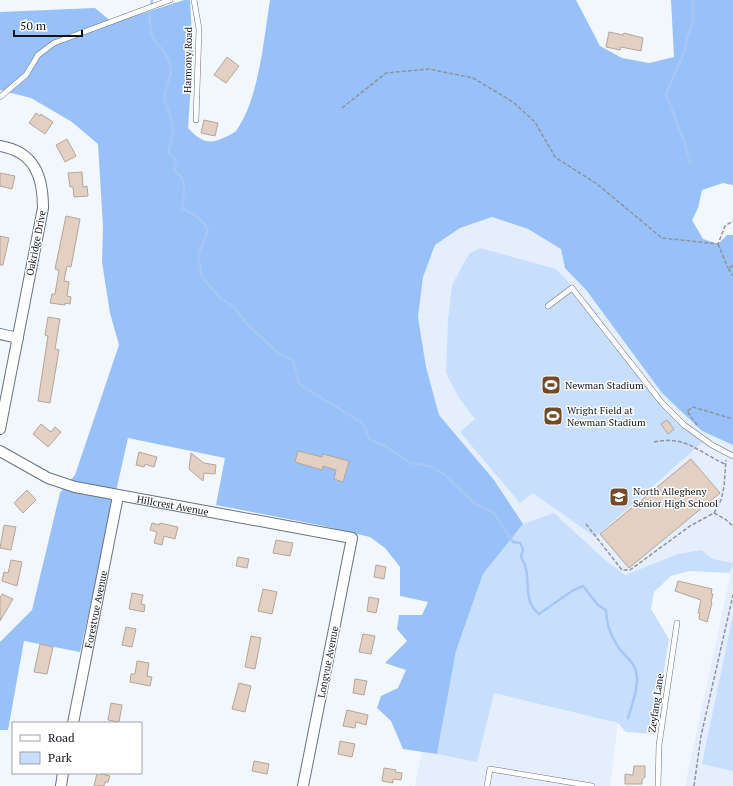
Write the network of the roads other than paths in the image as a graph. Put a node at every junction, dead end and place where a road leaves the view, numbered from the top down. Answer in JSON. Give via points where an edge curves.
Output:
{"nodes":[{"id":1,"x":170,"y":0,"type":"edge"},
{"id":2,"x":194,"y":0,"type":"edge"},
{"id":3,"x":0,"y":98,"type":"edge"},
{"id":4,"x":196,"y":120,"type":"dead end"},
{"id":5,"x":0,"y":146,"type":"edge"},
{"id":6,"x":548,"y":306,"type":"dead end"},
{"id":7,"x":0,"y":334,"type":"edge"},
{"id":8,"x":18,"y":338,"type":"junction"},
{"id":9,"x":0,"y":429,"type":"edge"},
{"id":10,"x":0,"y":451,"type":"edge"},
{"id":11,"x":733,"y":456,"type":"edge"},
{"id":12,"x":118,"y":496,"type":"junction"},
{"id":13,"x":352,"y":538,"type":"joint"},
{"id":14,"x":677,"y":623,"type":"dead end"},
{"id":15,"x":73,"y":722,"type":"edge"},
{"id":16,"x":63,"y":774,"type":"edge"},
{"id":17,"x":61,"y":786,"type":"edge"},
{"id":18,"x":303,"y":786,"type":"edge"},
{"id":19,"x":487,"y":786,"type":"edge"},
{"id":20,"x":592,"y":786,"type":"edge"},
{"id":21,"x":658,"y":786,"type":"edge"}],
"edges":[{"from":1,"to":3,"type":"lane","via":[[54,43],[38,55],[26,75]]},
{"from":2,"to":4,"type":"lane","name":"Harmony Road","via":[[198,29]]},
{"from":5,"to":8,"type":"street","name":"Oakridge Drive","via":[[18,152],[31,162],[43,187],[43,208]]},
{"from":6,"to":11,"type":"lane","via":[[572,288],[662,403],[684,425]]},
{"from":7,"to":8,"type":"street"},
{"from":8,"to":9,"type":"street","name":"Oakridge Drive"},
{"from":10,"to":12,"type":"street","name":"Hillcrest Avenue","via":[[48,478]]},
{"from":12,"to":13,"type":"street","name":"Hillcrest Avenue"},
{"from":12,"to":15,"type":"street","name":"Forestvue Avenue"},
{"from":13,"to":18,"type":"street","name":"Longvue Avenue"},
{"from":14,"to":21,"type":"lane","name":"Zeyfang Lane","via":[[659,745]]},
{"from":16,"to":17,"type":"street"},
{"from":19,"to":20,"type":"lane","via":[[490,769]]}]}
